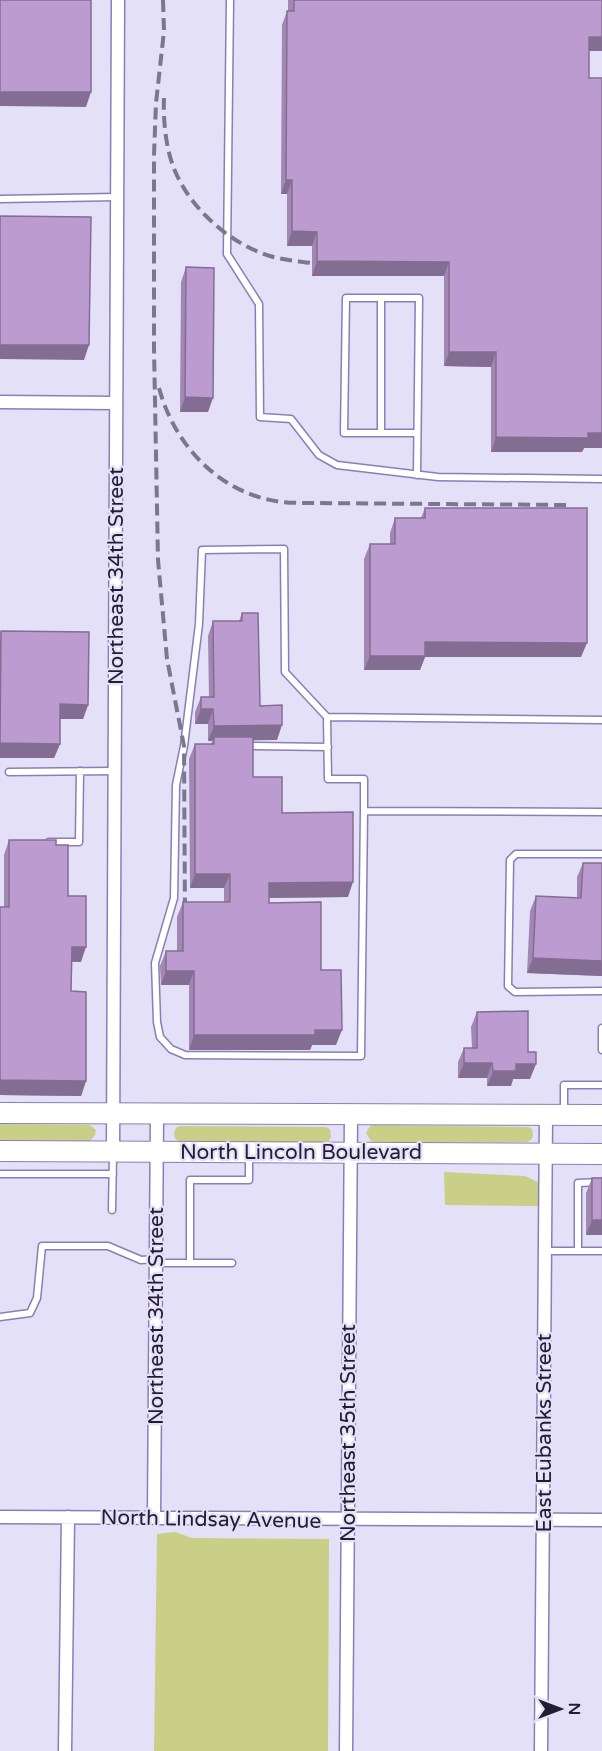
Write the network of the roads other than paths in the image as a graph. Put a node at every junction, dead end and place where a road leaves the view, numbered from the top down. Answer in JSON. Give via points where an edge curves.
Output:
{"nodes":[{"id":1,"x":118,"y":0,"type":"edge"},
{"id":2,"x":230,"y":0,"type":"edge"},
{"id":3,"x":117,"y":197,"type":"junction"},
{"id":4,"x":0,"y":198,"type":"edge"},
{"id":5,"x":381,"y":298,"type":"junction"},
{"id":6,"x":0,"y":402,"type":"edge"},
{"id":7,"x":116,"y":403,"type":"junction"},
{"id":8,"x":381,"y":433,"type":"junction"},
{"id":9,"x":417,"y":433,"type":"junction"},
{"id":10,"x":417,"y":474,"type":"junction"},
{"id":11,"x":602,"y":479,"type":"edge"},
{"id":12,"x":327,"y":717,"type":"junction"},
{"id":13,"x":602,"y":720,"type":"edge"},
{"id":14,"x":184,"y":746,"type":"junction"},
{"id":15,"x":196,"y":746,"type":"edge"},
{"id":16,"x":244,"y":746,"type":"edge"},
{"id":17,"x":328,"y":747,"type":"junction"},
{"id":18,"x":80,"y":771,"type":"junction"},
{"id":19,"x":115,"y":771,"type":"junction"},
{"id":20,"x":9,"y":772,"type":"dead end"},
{"id":21,"x":364,"y":811,"type":"junction"},
{"id":22,"x":602,"y":812,"type":"edge"},
{"id":23,"x":44,"y":842,"type":"edge"},
{"id":24,"x":602,"y":854,"type":"edge"},
{"id":25,"x":602,"y":991,"type":"edge"},
{"id":26,"x":602,"y":1028,"type":"edge"},
{"id":27,"x":602,"y":1050,"type":"edge"},
{"id":28,"x":602,"y":1085,"type":"edge"},
{"id":29,"x":0,"y":1113,"type":"edge"},
{"id":30,"x":113,"y":1114,"type":"junction"},
{"id":31,"x":157,"y":1114,"type":"junction"},
{"id":32,"x":351,"y":1115,"type":"junction"},
{"id":33,"x":555,"y":1115,"type":"junction"},
{"id":34,"x":602,"y":1115,"type":"edge"},
{"id":35,"x":0,"y":1151,"type":"edge"},
{"id":36,"x":157,"y":1151,"type":"junction"},
{"id":37,"x":113,"y":1152,"type":"junction"},
{"id":38,"x":249,"y":1152,"type":"junction"},
{"id":39,"x":350,"y":1152,"type":"junction"},
{"id":40,"x":546,"y":1153,"type":"junction"},
{"id":41,"x":602,"y":1154,"type":"edge"},
{"id":42,"x":0,"y":1174,"type":"edge"},
{"id":43,"x":113,"y":1174,"type":"junction"},
{"id":44,"x":602,"y":1182,"type":"edge"},
{"id":45,"x":112,"y":1210,"type":"dead end"},
{"id":46,"x":545,"y":1251,"type":"junction"},
{"id":47,"x":578,"y":1251,"type":"junction"},
{"id":48,"x":602,"y":1251,"type":"edge"},
{"id":49,"x":156,"y":1261,"type":"junction"},
{"id":50,"x":190,"y":1263,"type":"junction"},
{"id":51,"x":232,"y":1263,"type":"dead end"},
{"id":52,"x":0,"y":1317,"type":"edge"},
{"id":53,"x":0,"y":1517,"type":"edge"},
{"id":54,"x":68,"y":1517,"type":"junction"},
{"id":55,"x":154,"y":1518,"type":"junction"},
{"id":56,"x":602,"y":1520,"type":"edge"},
{"id":57,"x":348,"y":1521,"type":"junction"},
{"id":58,"x":543,"y":1521,"type":"junction"},
{"id":59,"x":65,"y":1751,"type":"edge"},
{"id":60,"x":346,"y":1751,"type":"edge"},
{"id":61,"x":541,"y":1751,"type":"edge"}],
"edges":[{"from":1,"to":3,"type":"street","name":"Northeast 34th Street"},
{"from":2,"to":10,"type":"lane","via":[[227,254],[259,304],[260,417],[291,419],[319,455],[337,465]]},
{"from":3,"to":4,"type":"lane"},
{"from":3,"to":7,"type":"street","name":"Northeast 34th Street"},
{"from":5,"to":8,"type":"lane"},
{"from":5,"to":8,"type":"lane","via":[[346,298],[344,433]]},
{"from":5,"to":9,"type":"lane","via":[[419,298]]},
{"from":6,"to":7,"type":"street"},
{"from":7,"to":19,"type":"street","name":"Northeast 34th Street"},
{"from":8,"to":9,"type":"lane"},
{"from":9,"to":10,"type":"lane"},
{"from":10,"to":11,"type":"lane"},
{"from":12,"to":13,"type":"lane"},
{"from":12,"to":14,"type":"lane","via":[[285,672],[284,549],[202,550],[200,624]]},
{"from":12,"to":17,"type":"lane"},
{"from":14,"to":15,"type":"lane"},
{"from":14,"to":21,"type":"lane","via":[[176,785],[174,898],[155,963],[160,1037],[171,1049],[185,1055],[362,1056]]},
{"from":16,"to":17,"type":"lane"},
{"from":17,"to":21,"type":"lane","via":[[328,779],[364,779]]},
{"from":18,"to":19,"type":"lane"},
{"from":18,"to":20,"type":"lane"},
{"from":18,"to":23,"type":"lane","via":[[79,842]]},
{"from":19,"to":30,"type":"street","name":"Northeast 34th Street"},
{"from":21,"to":22,"type":"lane"},
{"from":24,"to":25,"type":"lane","via":[[516,854],[510,860],[507,986],[515,992]]},
{"from":26,"to":27,"type":"lane"},
{"from":28,"to":33,"type":"lane","via":[[564,1085]]},
{"from":29,"to":30,"type":"main road","name":"North Lincoln Boulevard"},
{"from":30,"to":31,"type":"main road","name":"North Lincoln Boulevard"},
{"from":30,"to":37,"type":"street","name":"Northeast 34th Street"},
{"from":31,"to":32,"type":"main road","name":"North Lincoln Boulevard"},
{"from":31,"to":36,"type":"street","name":"Northeast 34th Street"},
{"from":32,"to":33,"type":"main road","name":"North Lincoln Boulevard"},
{"from":32,"to":39,"type":"street","name":"Northeast 35th Street"},
{"from":33,"to":34,"type":"main road","name":"North Lincoln Boulevard"},
{"from":33,"to":40,"type":"street","name":"East Eubanks Street"},
{"from":35,"to":37,"type":"main road","name":"North Lincoln Boulevard"},
{"from":36,"to":37,"type":"main road","name":"North Lincoln Boulevard"},
{"from":36,"to":38,"type":"main road","name":"North Lincoln Boulevard"},
{"from":36,"to":49,"type":"street","name":"Northeast 34th Street"},
{"from":37,"to":43,"type":"lane"},
{"from":38,"to":39,"type":"main road","name":"North Lincoln Boulevard"},
{"from":38,"to":50,"type":"lane","via":[[249,1180],[190,1180]]},
{"from":39,"to":40,"type":"main road","name":"North Lincoln Boulevard"},
{"from":39,"to":57,"type":"street","name":"Northeast 35th Street"},
{"from":40,"to":41,"type":"main road","name":"North Lincoln Boulevard"},
{"from":40,"to":46,"type":"street","name":"East Eubanks Street"},
{"from":42,"to":43,"type":"lane"},
{"from":43,"to":45,"type":"lane"},
{"from":44,"to":47,"type":"lane","via":[[578,1183]]},
{"from":46,"to":47,"type":"lane"},
{"from":46,"to":58,"type":"street","name":"East Eubanks Street"},
{"from":47,"to":48,"type":"lane"},
{"from":49,"to":50,"type":"lane"},
{"from":49,"to":52,"type":"lane","via":[[141,1260],[108,1246],[42,1246],[37,1298],[30,1313]]},
{"from":49,"to":55,"type":"street","name":"Northeast 34th Street"},
{"from":50,"to":51,"type":"lane"},
{"from":53,"to":54,"type":"street","name":"North Lindsay Avenue"},
{"from":54,"to":55,"type":"street","name":"North Lindsay Avenue"},
{"from":54,"to":59,"type":"street"},
{"from":55,"to":57,"type":"street","name":"North Lindsay Avenue"},
{"from":56,"to":58,"type":"street","name":"North Lindsay Avenue"},
{"from":57,"to":58,"type":"street","name":"North Lindsay Avenue"},
{"from":57,"to":60,"type":"street","name":"Northeast 35th Street"},
{"from":58,"to":61,"type":"street","name":"East Eubanks Street"}]}
